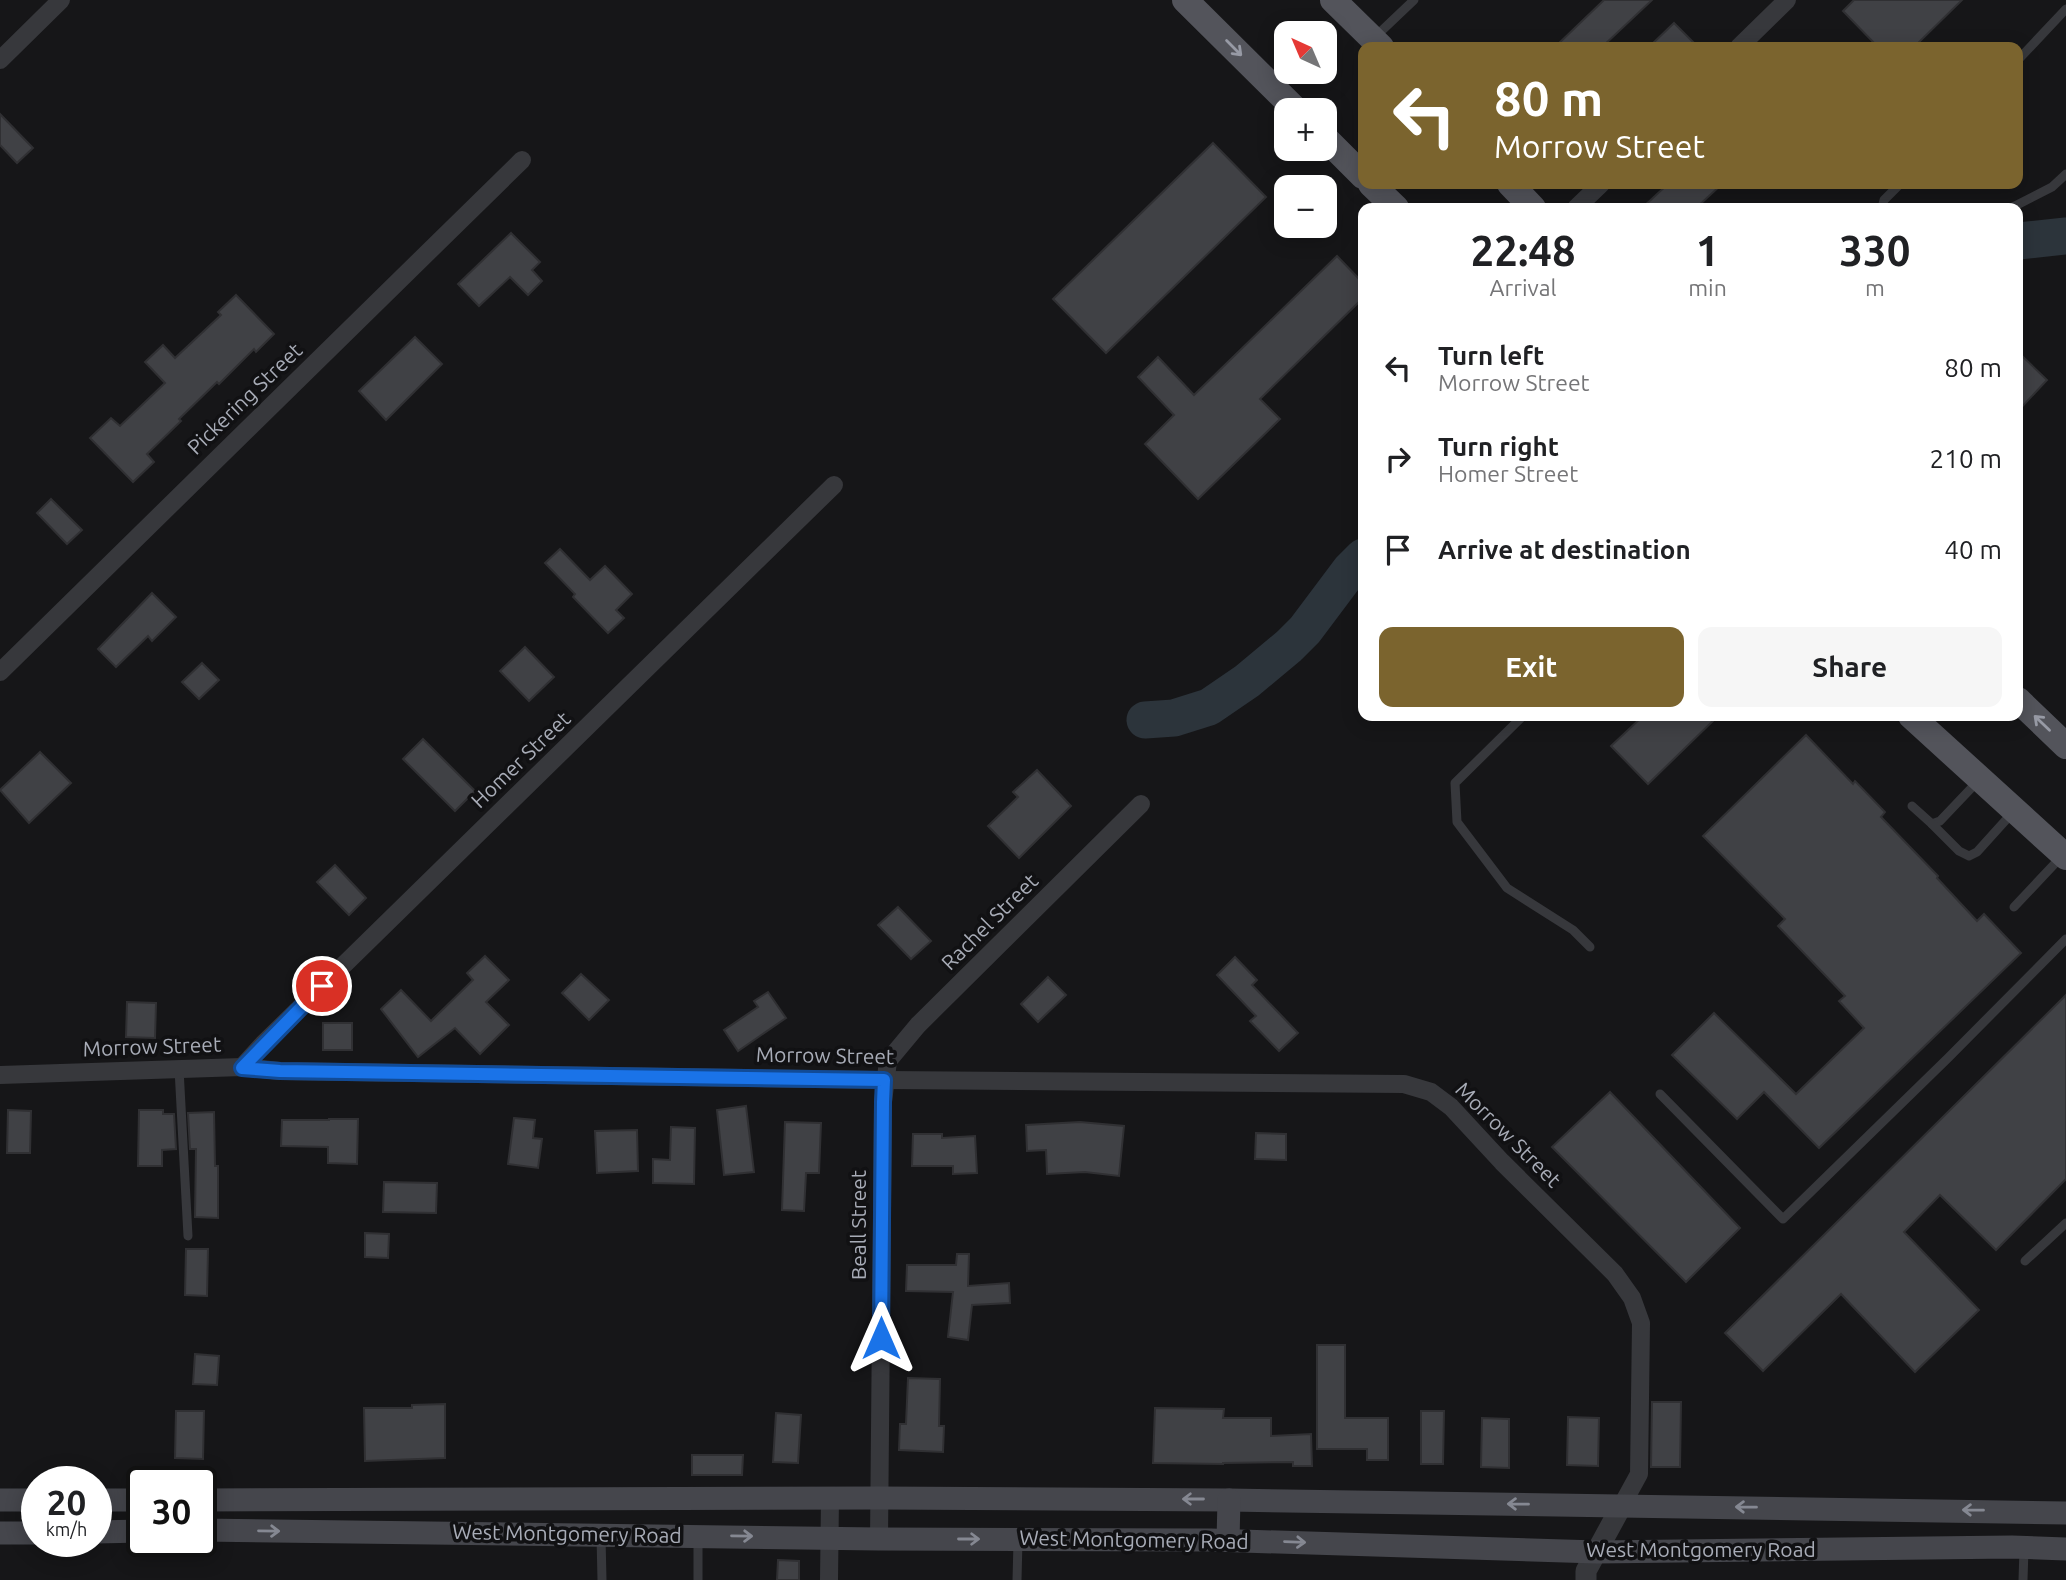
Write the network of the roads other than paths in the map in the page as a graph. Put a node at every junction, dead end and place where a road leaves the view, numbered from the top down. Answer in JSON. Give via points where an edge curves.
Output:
{"nodes":[{"id":1,"x":61,"y":0,"type":"edge"},
{"id":2,"x":1185,"y":0,"type":"edge"},
{"id":3,"x":1333,"y":0,"type":"edge"},
{"id":4,"x":1414,"y":0,"type":"edge"},
{"id":5,"x":1787,"y":0,"type":"edge"},
{"id":6,"x":2066,"y":9,"type":"edge"},
{"id":7,"x":1376,"y":42,"type":"edge"},
{"id":8,"x":1378,"y":42,"type":"edge"},
{"id":9,"x":1744,"y":42,"type":"edge"},
{"id":10,"x":2023,"y":56,"type":"edge"},
{"id":11,"x":0,"y":60,"type":"edge"},
{"id":12,"x":1284,"y":98,"type":"edge"},
{"id":13,"x":1337,"y":150,"type":"edge"},
{"id":14,"x":522,"y":160,"type":"dead end"},
{"id":15,"x":1358,"y":171,"type":"edge"},
{"id":16,"x":2066,"y":174,"type":"edge"},
{"id":17,"x":1376,"y":189,"type":"edge"},
{"id":18,"x":1515,"y":189,"type":"edge"},
{"id":19,"x":1596,"y":189,"type":"edge"},
{"id":20,"x":1895,"y":189,"type":"edge"},
{"id":21,"x":1391,"y":203,"type":"edge"},
{"id":22,"x":1528,"y":203,"type":"edge"},
{"id":23,"x":1581,"y":203,"type":"edge"},
{"id":24,"x":1883,"y":203,"type":"edge"},
{"id":25,"x":2021,"y":203,"type":"edge"},
{"id":26,"x":834,"y":485,"type":"dead end"},
{"id":27,"x":0,"y":672,"type":"edge"},
{"id":28,"x":2023,"y":705,"type":"edge"},
{"id":29,"x":1518,"y":721,"type":"edge"},
{"id":30,"x":1916,"y":721,"type":"edge"},
{"id":31,"x":2066,"y":746,"type":"edge"},
{"id":32,"x":1980,"y":779,"type":"junction"},
{"id":33,"x":1142,"y":804,"type":"dead end"},
{"id":34,"x":1912,"y":806,"type":"dead end"},
{"id":35,"x":2014,"y":810,"type":"junction"},
{"id":36,"x":1932,"y":824,"type":"junction"},
{"id":37,"x":2065,"y":855,"type":"edge"},
{"id":38,"x":2014,"y":907,"type":"dead end"},
{"id":39,"x":2066,"y":939,"type":"edge"},
{"id":40,"x":1590,"y":947,"type":"dead end"},
{"id":41,"x":242,"y":1068,"type":"junction"},
{"id":42,"x":179,"y":1069,"type":"junction"},
{"id":43,"x":0,"y":1074,"type":"edge"},
{"id":44,"x":884,"y":1080,"type":"junction"},
{"id":45,"x":1660,"y":1094,"type":"dead end"},
{"id":46,"x":2066,"y":1223,"type":"edge"},
{"id":47,"x":188,"y":1236,"type":"dead end"},
{"id":48,"x":2025,"y":1261,"type":"dead end"},
{"id":49,"x":522,"y":1498,"type":"junction"},
{"id":50,"x":879,"y":1498,"type":"junction"},
{"id":51,"x":217,"y":1499,"type":"edge"},
{"id":52,"x":830,"y":1499,"type":"junction"},
{"id":53,"x":0,"y":1500,"type":"edge"},
{"id":54,"x":21,"y":1500,"type":"edge"},
{"id":55,"x":1229,"y":1500,"type":"junction"},
{"id":56,"x":1622,"y":1505,"type":"junction"},
{"id":57,"x":2016,"y":1511,"type":"junction"},
{"id":58,"x":2066,"y":1513,"type":"edge"},
{"id":59,"x":217,"y":1530,"type":"edge"},
{"id":60,"x":0,"y":1533,"type":"edge"},
{"id":61,"x":21,"y":1533,"type":"edge"},
{"id":62,"x":522,"y":1533,"type":"junction"},
{"id":63,"x":601,"y":1534,"type":"junction"},
{"id":64,"x":698,"y":1536,"type":"junction"},
{"id":65,"x":830,"y":1538,"type":"junction"},
{"id":66,"x":879,"y":1539,"type":"junction"},
{"id":67,"x":1018,"y":1539,"type":"junction"},
{"id":68,"x":1228,"y":1540,"type":"junction"},
{"id":69,"x":2018,"y":1548,"type":"junction"},
{"id":70,"x":2066,"y":1549,"type":"edge"},
{"id":71,"x":1597,"y":1552,"type":"junction"},
{"id":72,"x":603,"y":1580,"type":"edge"},
{"id":73,"x":698,"y":1580,"type":"edge"},
{"id":74,"x":829,"y":1580,"type":"edge"},
{"id":75,"x":1017,"y":1580,"type":"edge"},
{"id":76,"x":1586,"y":1580,"type":"edge"},
{"id":77,"x":2023,"y":1580,"type":"edge"}],
"edges":[{"from":1,"to":11,"type":"street"},
{"from":2,"to":12,"type":"main road","one_way":true},
{"from":3,"to":7,"type":"main road"},
{"from":4,"to":8,"type":"lane"},
{"from":5,"to":9,"type":"street"},
{"from":6,"to":10,"type":"lane"},
{"from":13,"to":15,"type":"main road"},
{"from":14,"to":27,"type":"street","name":"Pickering Street"},
{"from":16,"to":25,"type":"lane"},
{"from":17,"to":21,"type":"main road"},
{"from":18,"to":22,"type":"main road"},
{"from":19,"to":23,"type":"street"},
{"from":20,"to":24,"type":"lane"},
{"from":26,"to":41,"type":"street","name":"Homer Street"},
{"from":31,"to":28,"type":"main road","one_way":true},
{"from":29,"to":40,"type":"lane","via":[[1455,783],[1457,822],[1507,888],[1573,929]]},
{"from":30,"to":32,"type":"main road"},
{"from":32,"to":35,"type":"main road"},
{"from":32,"to":36,"type":"lane"},
{"from":33,"to":44,"type":"street","name":"Rachel Street","via":[[918,1025],[888,1061]]},
{"from":34,"to":36,"type":"lane"},
{"from":35,"to":36,"type":"lane","via":[[1969,856]]},
{"from":35,"to":37,"type":"main road"},
{"from":37,"to":38,"type":"lane"},
{"from":39,"to":45,"type":"lane","via":[[1783,1219]]},
{"from":41,"to":42,"type":"street","name":"Morrow Street"},
{"from":41,"to":44,"type":"street","name":"Morrow Street"},
{"from":42,"to":43,"type":"street","name":"Morrow Street"},
{"from":42,"to":47,"type":"lane"},
{"from":44,"to":50,"type":"street","name":"Beall Street"},
{"from":44,"to":56,"type":"street","name":"Morrow Street","via":[[1404,1084],[1431,1092],[1615,1274],[1632,1298],[1641,1323],[1639,1474]]},
{"from":46,"to":48,"type":"lane"},
{"from":49,"to":51,"type":"main road","name":"West Montgomery Road"},
{"from":49,"to":52,"type":"main road","name":"West Montgomery Road"},
{"from":49,"to":62,"type":"main road"},
{"from":50,"to":52,"type":"main road","name":"West Montgomery Road"},
{"from":55,"to":50,"type":"main road","name":"West Montgomery Road","one_way":true},
{"from":50,"to":66,"type":"street","name":"Beall Street"},
{"from":52,"to":65,"type":"street"},
{"from":53,"to":54,"type":"main road"},
{"from":56,"to":55,"type":"main road","name":"West Montgomery Road","one_way":true},
{"from":55,"to":68,"type":"main road"},
{"from":57,"to":56,"type":"main road","name":"West Montgomery Road","one_way":true},
{"from":56,"to":71,"type":"street"},
{"from":57,"to":58,"type":"main road","name":"West Montgomery Road"},
{"from":57,"to":69,"type":"main road"},
{"from":59,"to":62,"type":"main road","name":"West Montgomery Road","one_way":true},
{"from":60,"to":61,"type":"main road"},
{"from":62,"to":63,"type":"main road","name":"West Montgomery Road"},
{"from":63,"to":64,"type":"main road","name":"West Montgomery Road"},
{"from":63,"to":72,"type":"lane"},
{"from":64,"to":65,"type":"main road","name":"West Montgomery Road","one_way":true},
{"from":64,"to":73,"type":"lane"},
{"from":65,"to":66,"type":"main road","name":"West Montgomery Road"},
{"from":65,"to":74,"type":"street"},
{"from":66,"to":67,"type":"main road","name":"West Montgomery Road","one_way":true},
{"from":67,"to":68,"type":"main road","name":"West Montgomery Road"},
{"from":67,"to":75,"type":"lane"},
{"from":68,"to":71,"type":"main road","name":"West Montgomery Road","one_way":true},
{"from":69,"to":70,"type":"main road","name":"West Montgomery Road"},
{"from":69,"to":71,"type":"main road","name":"West Montgomery Road"},
{"from":69,"to":77,"type":"lane"},
{"from":71,"to":76,"type":"street"}]}
